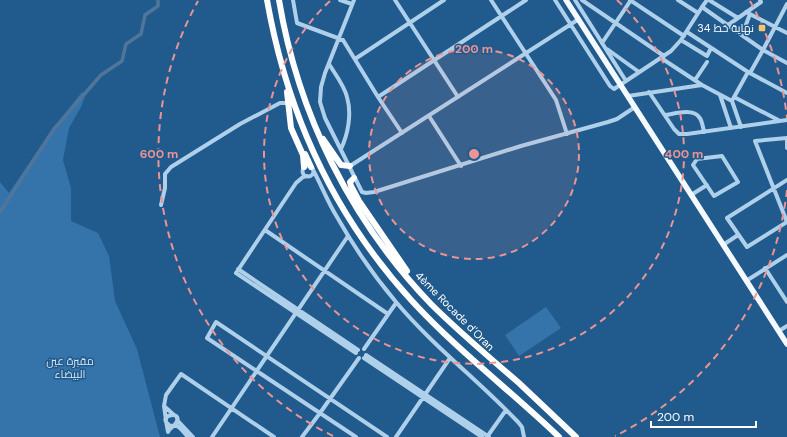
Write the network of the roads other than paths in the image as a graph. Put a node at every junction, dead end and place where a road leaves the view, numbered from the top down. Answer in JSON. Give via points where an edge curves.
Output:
{"nodes":[{"id":1,"x":267,"y":0,"type":"edge"},
{"id":2,"x":280,"y":0,"type":"edge"},
{"id":3,"x":293,"y":0,"type":"edge"},
{"id":4,"x":340,"y":0,"type":"edge"},
{"id":5,"x":395,"y":0,"type":"edge"},
{"id":6,"x":444,"y":0,"type":"edge"},
{"id":7,"x":491,"y":0,"type":"edge"},
{"id":8,"x":526,"y":0,"type":"edge"},
{"id":9,"x":555,"y":0,"type":"edge"},
{"id":10,"x":566,"y":0,"type":"edge"},
{"id":11,"x":575,"y":0,"type":"edge"},
{"id":12,"x":582,"y":0,"type":"edge"},
{"id":13,"x":631,"y":0,"type":"edge"},
{"id":14,"x":678,"y":0,"type":"edge"},
{"id":15,"x":708,"y":0,"type":"edge"},
{"id":16,"x":759,"y":1,"type":"edge"},
{"id":17,"x":353,"y":2,"type":"edge"},
{"id":18,"x":787,"y":4,"type":"edge"},
{"id":19,"x":702,"y":7,"type":"junction"},
{"id":20,"x":698,"y":13,"type":"junction"},
{"id":21,"x":748,"y":13,"type":"junction"},
{"id":22,"x":502,"y":16,"type":"junction"},
{"id":23,"x":738,"y":18,"type":"junction"},
{"id":24,"x":579,"y":19,"type":"junction"},
{"id":25,"x":410,"y":23,"type":"junction"},
{"id":26,"x":616,"y":23,"type":"junction"},
{"id":27,"x":570,"y":24,"type":"junction"},
{"id":28,"x":728,"y":26,"type":"junction"},
{"id":29,"x":775,"y":27,"type":"junction"},
{"id":30,"x":787,"y":33,"type":"edge"},
{"id":31,"x":742,"y":35,"type":"junction"},
{"id":32,"x":684,"y":36,"type":"junction"},
{"id":33,"x":339,"y":38,"type":"junction"},
{"id":34,"x":604,"y":45,"type":"junction"},
{"id":35,"x":711,"y":48,"type":"junction"},
{"id":36,"x":763,"y":50,"type":"junction"},
{"id":37,"x":525,"y":53,"type":"junction"},
{"id":38,"x":662,"y":57,"type":"junction"},
{"id":39,"x":355,"y":59,"type":"junction"},
{"id":40,"x":433,"y":60,"type":"junction"},
{"id":41,"x":707,"y":62,"type":"dead end"},
{"id":42,"x":787,"y":63,"type":"edge"},
{"id":43,"x":329,"y":64,"type":"junction"},
{"id":44,"x":639,"y":72,"type":"junction"},
{"id":45,"x":749,"y":72,"type":"junction"},
{"id":46,"x":285,"y":77,"type":"junction"},
{"id":47,"x":695,"y":80,"type":"junction"},
{"id":48,"x":624,"y":83,"type":"junction"},
{"id":49,"x":702,"y":85,"type":"junction"},
{"id":50,"x":650,"y":92,"type":"junction"},
{"id":51,"x":787,"y":93,"type":"edge"},
{"id":52,"x":720,"y":94,"type":"junction"},
{"id":53,"x":628,"y":96,"type":"junction"},
{"id":54,"x":378,"y":97,"type":"junction"},
{"id":55,"x":458,"y":97,"type":"junction"},
{"id":56,"x":733,"y":99,"type":"junction"},
{"id":57,"x":288,"y":104,"type":"junction"},
{"id":58,"x":635,"y":107,"type":"junction"},
{"id":59,"x":665,"y":115,"type":"junction"},
{"id":60,"x":429,"y":116,"type":"junction"},
{"id":61,"x":787,"y":120,"type":"edge"},
{"id":62,"x":780,"y":121,"type":"junction"},
{"id":63,"x":314,"y":125,"type":"junction"},
{"id":64,"x":741,"y":127,"type":"junction"},
{"id":65,"x":731,"y":128,"type":"junction"},
{"id":66,"x":704,"y":132,"type":"junction"},
{"id":67,"x":402,"y":133,"type":"junction"},
{"id":68,"x":567,"y":134,"type":"junction"},
{"id":69,"x":787,"y":148,"type":"edge"},
{"id":70,"x":341,"y":149,"type":"junction"},
{"id":71,"x":312,"y":150,"type":"junction"},
{"id":72,"x":350,"y":166,"type":"junction"},
{"id":73,"x":461,"y":166,"type":"junction"},
{"id":74,"x":303,"y":168,"type":"junction"},
{"id":75,"x":312,"y":168,"type":"junction"},
{"id":76,"x":309,"y":176,"type":"junction"},
{"id":77,"x":354,"y":178,"type":"junction"},
{"id":78,"x":787,"y":180,"type":"edge"},
{"id":79,"x":296,"y":183,"type":"junction"},
{"id":80,"x":319,"y":184,"type":"junction"},
{"id":81,"x":707,"y":185,"type":"junction"},
{"id":82,"x":774,"y":189,"type":"junction"},
{"id":83,"x":691,"y":195,"type":"junction"},
{"id":84,"x":161,"y":205,"type":"dead end"},
{"id":85,"x":265,"y":230,"type":"junction"},
{"id":86,"x":738,"y":235,"type":"junction"},
{"id":87,"x":348,"y":236,"type":"junction"},
{"id":88,"x":723,"y":245,"type":"junction"},
{"id":89,"x":787,"y":255,"type":"edge"},
{"id":90,"x":766,"y":268,"type":"junction"},
{"id":91,"x":325,"y":271,"type":"junction"},
{"id":92,"x":746,"y":281,"type":"junction"},
{"id":93,"x":419,"y":291,"type":"junction"},
{"id":94,"x":787,"y":302,"type":"edge"},
{"id":95,"x":396,"y":303,"type":"junction"},
{"id":96,"x":298,"y":311,"type":"junction"},
{"id":97,"x":388,"y":314,"type":"junction"},
{"id":98,"x":787,"y":326,"type":"edge"},
{"id":99,"x":779,"y":331,"type":"junction"},
{"id":100,"x":787,"y":344,"type":"edge"},
{"id":101,"x":364,"y":349,"type":"junction"},
{"id":102,"x":357,"y":351,"type":"junction"},
{"id":103,"x":365,"y":356,"type":"junction"},
{"id":104,"x":267,"y":357,"type":"junction"},
{"id":105,"x":359,"y":358,"type":"junction"},
{"id":106,"x":450,"y":358,"type":"junction"},
{"id":107,"x":258,"y":371,"type":"junction"},
{"id":108,"x":424,"y":396,"type":"junction"},
{"id":109,"x":330,"y":399,"type":"junction"},
{"id":110,"x":164,"y":406,"type":"junction"},
{"id":111,"x":232,"y":409,"type":"junction"},
{"id":112,"x":506,"y":410,"type":"junction"},
{"id":113,"x":320,"y":413,"type":"junction"},
{"id":114,"x":175,"y":416,"type":"junction"},
{"id":115,"x":166,"y":420,"type":"junction"},
{"id":116,"x":173,"y":425,"type":"junction"},
{"id":117,"x":169,"y":435,"type":"edge"},
{"id":118,"x":188,"y":437,"type":"edge"},
{"id":119,"x":193,"y":437,"type":"edge"},
{"id":120,"x":212,"y":437,"type":"edge"},
{"id":121,"x":274,"y":437,"type":"edge"},
{"id":122,"x":302,"y":437,"type":"edge"},
{"id":123,"x":356,"y":437,"type":"edge"},
{"id":124,"x":387,"y":437,"type":"edge"},
{"id":125,"x":396,"y":437,"type":"edge"},
{"id":126,"x":482,"y":437,"type":"edge"},
{"id":127,"x":488,"y":437,"type":"edge"},
{"id":128,"x":524,"y":437,"type":"edge"},
{"id":129,"x":559,"y":437,"type":"edge"},
{"id":130,"x":576,"y":437,"type":"edge"}],
"edges":[{"from":1,"to":46,"type":"highway","name":"4ème Rocade d'Oran"},
{"from":2,"to":63,"type":"highway","name":"4ème Rocade d'Oran","via":[[293,60]]},
{"from":3,"to":33,"type":"street","via":[[297,23]]},
{"from":4,"to":17,"type":"street"},
{"from":5,"to":25,"type":"street"},
{"from":6,"to":25,"type":"street"},
{"from":7,"to":22,"type":"street"},
{"from":8,"to":22,"type":"street"},
{"from":9,"to":27,"type":"street"},
{"from":10,"to":24,"type":"main road"},
{"from":11,"to":34,"type":"street"},
{"from":12,"to":26,"type":"street"},
{"from":13,"to":26,"type":"street"},
{"from":13,"to":32,"type":"street"},
{"from":14,"to":20,"type":"street"},
{"from":15,"to":19,"type":"street"},
{"from":15,"to":23,"type":"street"},
{"from":16,"to":21,"type":"street"},
{"from":17,"to":33,"type":"street"},
{"from":18,"to":29,"type":"street"},
{"from":19,"to":20,"type":"street"},
{"from":19,"to":28,"type":"street"},
{"from":20,"to":32,"type":"street"},
{"from":21,"to":23,"type":"street"},
{"from":21,"to":29,"type":"street"},
{"from":21,"to":31,"type":"street"},
{"from":22,"to":37,"type":"street"},
{"from":22,"to":40,"type":"street"},
{"from":23,"to":28,"type":"street"},
{"from":24,"to":27,"type":"street"},
{"from":24,"to":48,"type":"main road"},
{"from":25,"to":39,"type":"street"},
{"from":25,"to":40,"type":"street"},
{"from":26,"to":34,"type":"street"},
{"from":26,"to":38,"type":"street"},
{"from":27,"to":37,"type":"street"},
{"from":27,"to":48,"type":"street","via":[[610,86],[614,89]]},
{"from":28,"to":31,"type":"street"},
{"from":29,"to":30,"type":"street"},
{"from":29,"to":36,"type":"street"},
{"from":31,"to":36,"type":"street"},
{"from":32,"to":35,"type":"street"},
{"from":32,"to":35,"type":"street","via":[[707,56]]},
{"from":32,"to":38,"type":"street"},
{"from":33,"to":39,"type":"street","via":[[347,45]]},
{"from":33,"to":43,"type":"street"},
{"from":34,"to":44,"type":"street"},
{"from":34,"to":48,"type":"street"},
{"from":35,"to":45,"type":"street"},
{"from":36,"to":42,"type":"street"},
{"from":36,"to":45,"type":"street"},
{"from":37,"to":55,"type":"street"},
{"from":37,"to":68,"type":"street","via":[[556,100]]},
{"from":38,"to":44,"type":"street"},
{"from":38,"to":47,"type":"street"},
{"from":39,"to":54,"type":"street"},
{"from":40,"to":54,"type":"street"},
{"from":40,"to":55,"type":"street"},
{"from":41,"to":47,"type":"street"},
{"from":43,"to":70,"type":"street","via":[[321,87],[320,102]]},
{"from":43,"to":70,"type":"street","via":[[348,99],[349,129]]},
{"from":44,"to":48,"type":"street"},
{"from":45,"to":51,"type":"street"},
{"from":45,"to":56,"type":"street"},
{"from":46,"to":57,"type":"highway"},
{"from":46,"to":71,"type":"highway","name":"4ème Rocade d'Oran"},
{"from":47,"to":49,"type":"street"},
{"from":48,"to":53,"type":"main road"},
{"from":49,"to":50,"type":"street"},
{"from":49,"to":52,"type":"street"},
{"from":50,"to":53,"type":"street"},
{"from":50,"to":59,"type":"street"},
{"from":52,"to":56,"type":"street"},
{"from":52,"to":65,"type":"street"},
{"from":53,"to":58,"type":"main road"},
{"from":54,"to":67,"type":"street"},
{"from":55,"to":60,"type":"street"},
{"from":56,"to":62,"type":"street"},
{"from":56,"to":64,"type":"street"},
{"from":57,"to":74,"type":"highway","via":[[291,128],[303,155]]},
{"from":57,"to":84,"type":"street","via":[[280,102],[246,120],[171,167],[165,174]]},
{"from":58,"to":68,"type":"street","via":[[617,119]]},
{"from":58,"to":83,"type":"main road"},
{"from":59,"to":66,"type":"street","via":[[679,134]]},
{"from":59,"to":66,"type":"street","via":[[690,112],[696,114],[700,118]]},
{"from":60,"to":67,"type":"street"},
{"from":60,"to":73,"type":"street"},
{"from":61,"to":62,"type":"street"},
{"from":62,"to":64,"type":"street"},
{"from":63,"to":72,"type":"highway","via":[[339,162],[343,166]]},
{"from":63,"to":93,"type":"highway","name":"4ème Rocade d'Oran","via":[[330,160],[362,217]]},
{"from":64,"to":65,"type":"street"},
{"from":65,"to":66,"type":"street"},
{"from":67,"to":72,"type":"street"},
{"from":68,"to":73,"type":"street"},
{"from":69,"to":82,"type":"street","via":[[787,138],[755,141]]},
{"from":70,"to":72,"type":"street"},
{"from":71,"to":75,"type":"highway","via":[[302,136],[298,135]]},
{"from":71,"to":129,"type":"highway","name":"4ème Rocade d'Oran","via":[[332,190],[356,228],[408,296],[456,345]]},
{"from":72,"to":77,"type":"street"},
{"from":73,"to":77,"type":"street","via":[[369,193],[362,192]]},
{"from":74,"to":75,"type":"street","via":[[308,165]]},
{"from":74,"to":76,"type":"street","via":[[302,173]]},
{"from":74,"to":79,"type":"street"},
{"from":75,"to":76,"type":"street","via":[[313,172]]},
{"from":75,"to":80,"type":"street"},
{"from":76,"to":79,"type":"street","via":[[300,178]]},
{"from":76,"to":80,"type":"street"},
{"from":77,"to":93,"type":"highway","via":[[350,182],[359,201]]},
{"from":78,"to":82,"type":"street"},
{"from":79,"to":85,"type":"street"},
{"from":80,"to":87,"type":"street"},
{"from":81,"to":81,"type":"street","via":[[693,165],[697,159],[722,156],[738,182],[714,196]]},
{"from":81,"to":83,"type":"street"},
{"from":82,"to":86,"type":"street","via":[[727,218]]},
{"from":82,"to":86,"type":"street","via":[[787,222],[747,247]]},
{"from":83,"to":88,"type":"main road"},
{"from":85,"to":91,"type":"street"},
{"from":85,"to":96,"type":"street","via":[[237,271]]},
{"from":86,"to":88,"type":"street"},
{"from":87,"to":91,"type":"street"},
{"from":87,"to":95,"type":"street"},
{"from":88,"to":92,"type":"main road"},
{"from":89,"to":90,"type":"street"},
{"from":90,"to":92,"type":"street"},
{"from":90,"to":94,"type":"street"},
{"from":91,"to":96,"type":"street"},
{"from":91,"to":97,"type":"street"},
{"from":92,"to":99,"type":"main road"},
{"from":93,"to":130,"type":"highway","name":"4ème Rocade d'Oran"},
{"from":95,"to":97,"type":"street"},
{"from":95,"to":106,"type":"street"},
{"from":96,"to":102,"type":"street"},
{"from":96,"to":104,"type":"street"},
{"from":97,"to":101,"type":"street"},
{"from":98,"to":99,"type":"street"},
{"from":99,"to":100,"type":"main road"},
{"from":101,"to":102,"type":"street"},
{"from":101,"to":103,"type":"street"},
{"from":102,"to":105,"type":"street"},
{"from":103,"to":105,"type":"street"},
{"from":103,"to":108,"type":"street"},
{"from":104,"to":107,"type":"street"},
{"from":104,"to":107,"type":"street","via":[[216,322],[207,338]]},
{"from":104,"to":109,"type":"street"},
{"from":105,"to":109,"type":"street"},
{"from":106,"to":108,"type":"street"},
{"from":106,"to":112,"type":"street"},
{"from":107,"to":111,"type":"street"},
{"from":107,"to":113,"type":"street"},
{"from":108,"to":125,"type":"street"},
{"from":108,"to":126,"type":"street"},
{"from":108,"to":127,"type":"street"},
{"from":109,"to":113,"type":"street"},
{"from":109,"to":124,"type":"street"},
{"from":110,"to":111,"type":"street","via":[[166,395],[181,374]]},
{"from":110,"to":114,"type":"street"},
{"from":110,"to":115,"type":"street"},
{"from":111,"to":120,"type":"street"},
{"from":111,"to":121,"type":"street"},
{"from":112,"to":127,"type":"street"},
{"from":112,"to":128,"type":"street","via":[[522,427]]},
{"from":113,"to":122,"type":"street"},
{"from":113,"to":123,"type":"street"},
{"from":114,"to":115,"type":"street","via":[[168,415]]},
{"from":114,"to":116,"type":"street","via":[[177,421]]},
{"from":114,"to":119,"type":"street"},
{"from":115,"to":116,"type":"street","via":[[169,425]]},
{"from":115,"to":117,"type":"street"},
{"from":116,"to":117,"type":"street"},
{"from":116,"to":118,"type":"street"}]}
